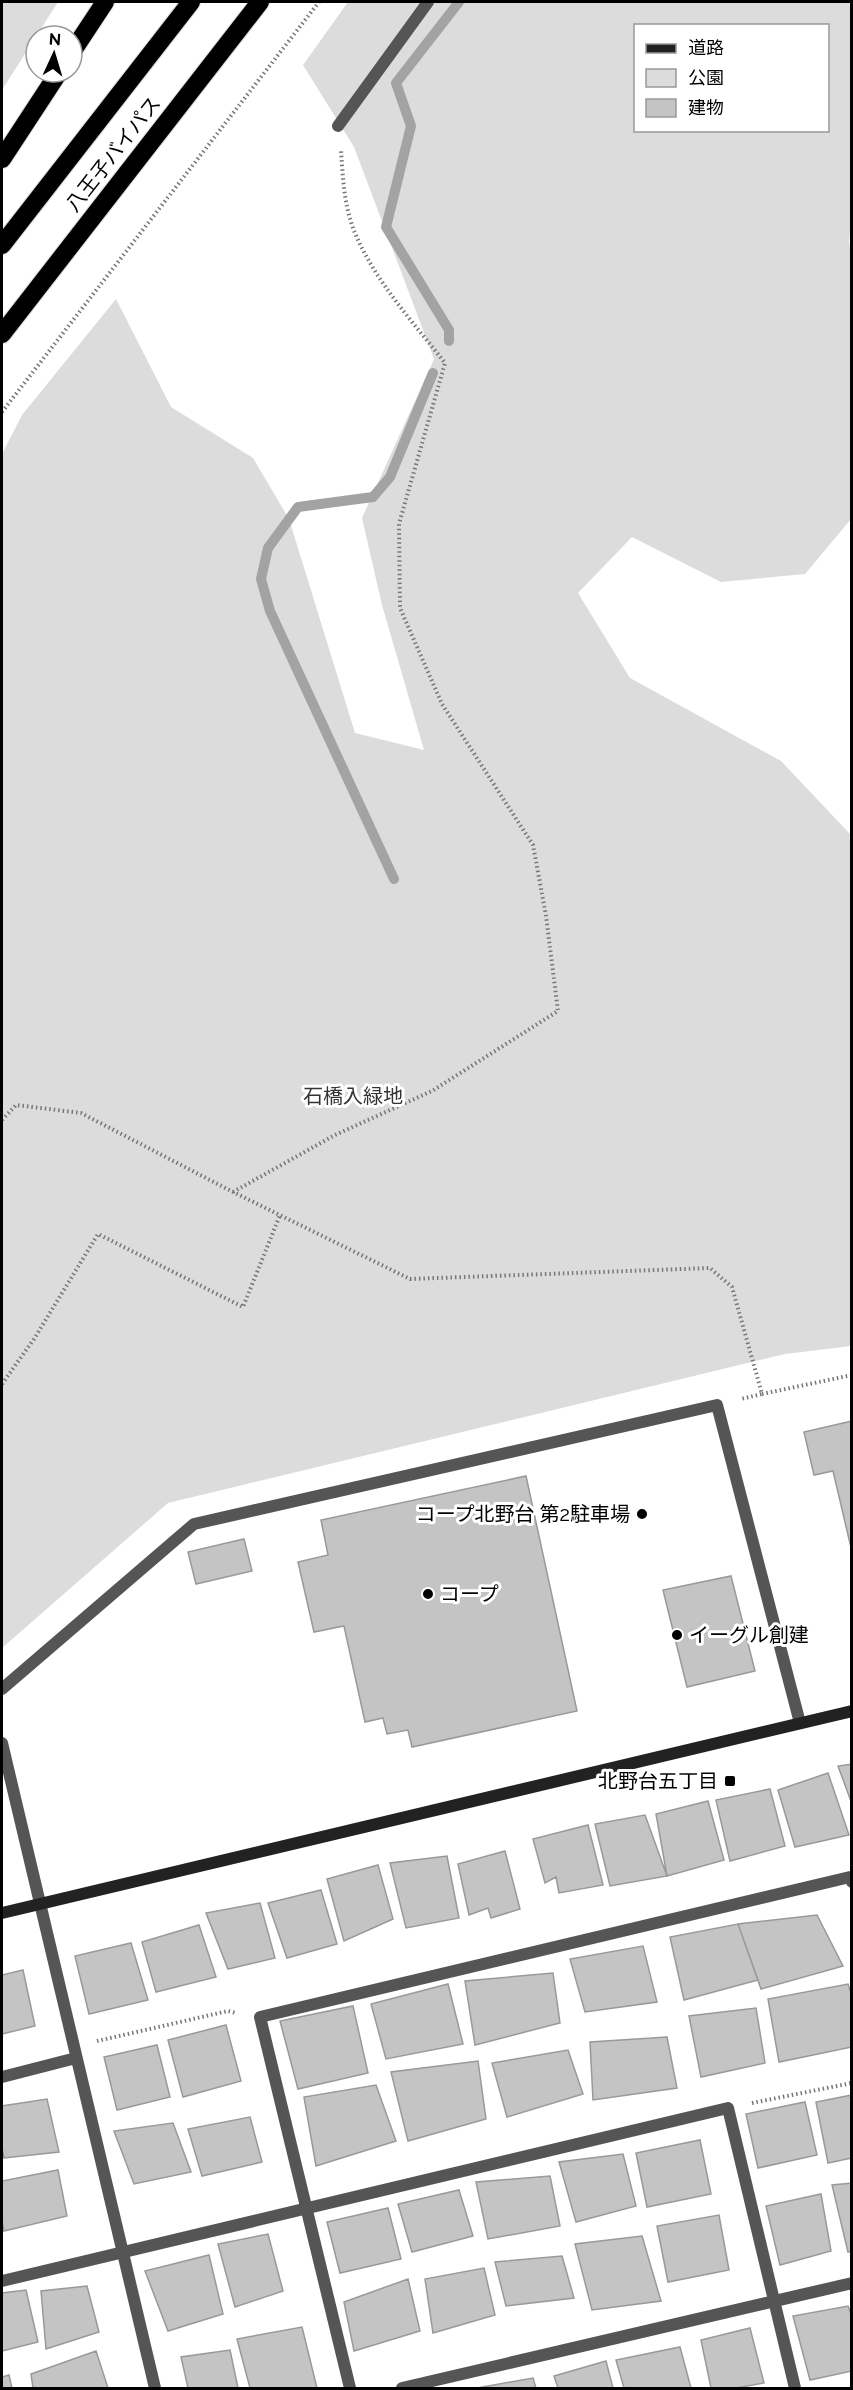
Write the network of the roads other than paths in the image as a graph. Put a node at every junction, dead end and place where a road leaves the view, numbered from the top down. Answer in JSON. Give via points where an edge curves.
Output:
{"nodes":[{"id":1,"x":105,"y":2,"type":"edge"},
{"id":2,"x":191,"y":2,"type":"edge"},
{"id":3,"x":260,"y":2,"type":"edge"},
{"id":4,"x":428,"y":2,"type":"edge"},
{"id":5,"x":84,"y":34,"type":"edge"},
{"id":6,"x":51,"y":84,"type":"edge"},
{"id":7,"x":338,"y":126,"type":"road end"},
{"id":8,"x":2,"y":159,"type":"edge"},
{"id":9,"x":2,"y":245,"type":"edge"},
{"id":10,"x":2,"y":334,"type":"edge"},
{"id":11,"x":2,"y":1689,"type":"edge"},
{"id":12,"x":852,"y":1711,"type":"edge"},
{"id":13,"x":800,"y":1723,"type":"junction"},
{"id":14,"x":2,"y":1743,"type":"edge"},
{"id":15,"x":852,"y":1882,"type":"edge"},
{"id":16,"x":39,"y":1904,"type":"junction"},
{"id":17,"x":2,"y":1913,"type":"edge"},
{"id":18,"x":75,"y":2052,"type":"junction"},
{"id":19,"x":2,"y":2077,"type":"edge"},
{"id":20,"x":308,"y":2209,"type":"junction"},
{"id":21,"x":123,"y":2253,"type":"junction"},
{"id":22,"x":2,"y":2281,"type":"edge"},
{"id":23,"x":852,"y":2283,"type":"edge"},
{"id":24,"x":774,"y":2302,"type":"junction"},
{"id":25,"x":155,"y":2388,"type":"edge"},
{"id":26,"x":350,"y":2388,"type":"edge"},
{"id":27,"x":402,"y":2388,"type":"edge"},
{"id":28,"x":795,"y":2388,"type":"edge"}],
"edges":[{"from":1,"to":5,"type":"highway"},
{"from":2,"to":9,"type":"highway","name":"八王子バイパス"},
{"from":3,"to":10,"type":"highway","name":"八王子バイパス"},
{"from":4,"to":7,"type":"street"},
{"from":6,"to":8,"type":"highway"},
{"from":11,"to":13,"type":"street","via":[[194,1524],[717,1405]]},
{"from":12,"to":13,"type":"street"},
{"from":13,"to":16,"type":"street"},
{"from":14,"to":16,"type":"street"},
{"from":15,"to":20,"type":"street","via":[[850,1877],[260,2017]]},
{"from":16,"to":17,"type":"street"},
{"from":16,"to":18,"type":"street"},
{"from":18,"to":19,"type":"street"},
{"from":18,"to":21,"type":"street"},
{"from":20,"to":21,"type":"street"},
{"from":20,"to":24,"type":"street","via":[[728,2108]]},
{"from":20,"to":26,"type":"street"},
{"from":21,"to":22,"type":"street"},
{"from":21,"to":25,"type":"street"},
{"from":23,"to":24,"type":"street"},
{"from":24,"to":27,"type":"street"},
{"from":24,"to":28,"type":"street"}]}
